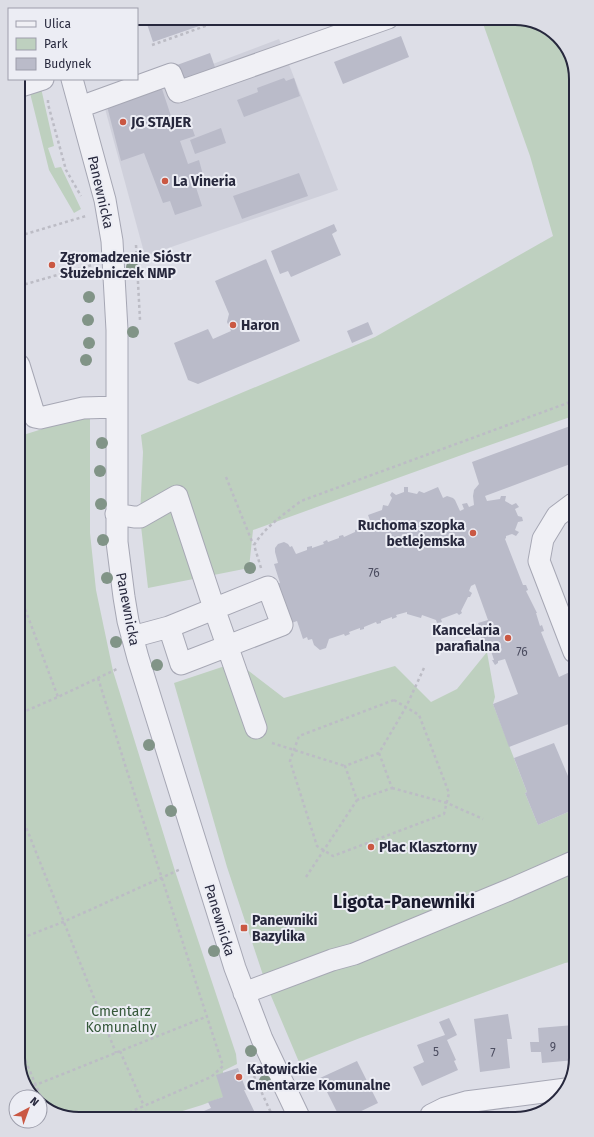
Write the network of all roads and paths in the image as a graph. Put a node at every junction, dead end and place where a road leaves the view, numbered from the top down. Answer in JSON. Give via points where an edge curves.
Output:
{"nodes":[{"id":1,"x":208,"y":25,"type":"edge"},
{"id":2,"x":368,"y":25,"type":"edge"},
{"id":3,"x":152,"y":45,"type":"dead end"},
{"id":4,"x":40,"y":80,"type":"edge"},
{"id":5,"x":72,"y":80,"type":"edge"},
{"id":6,"x":25,"y":85,"type":"edge"},
{"id":7,"x":80,"y":107,"type":"junction"},
{"id":8,"x":88,"y":215,"type":"dead end"},
{"id":9,"x":25,"y":234,"type":"edge"},
{"id":10,"x":94,"y":264,"type":"dead end"},
{"id":11,"x":25,"y":284,"type":"edge"},
{"id":12,"x":569,"y":402,"type":"edge"},
{"id":13,"x":25,"y":404,"type":"edge"},
{"id":14,"x":117,"y":407,"type":"junction"},
{"id":15,"x":27,"y":419,"type":"edge"},
{"id":16,"x":226,"y":477,"type":"dead end"},
{"id":17,"x":569,"y":507,"type":"edge"},
{"id":18,"x":116,"y":514,"type":"junction"},
{"id":19,"x":254,"y":545,"type":"junction"},
{"id":20,"x":268,"y":587,"type":"junction"},
{"id":21,"x":214,"y":608,"type":"junction"},
{"id":22,"x":25,"y":611,"type":"edge"},
{"id":23,"x":169,"y":627,"type":"junction"},
{"id":24,"x":132,"y":637,"type":"junction"},
{"id":25,"x":569,"y":639,"type":"edge"},
{"id":26,"x":228,"y":646,"type":"junction"},
{"id":27,"x":123,"y":664,"type":"dead end"},
{"id":28,"x":424,"y":668,"type":"dead end"},
{"id":29,"x":98,"y":678,"type":"junction"},
{"id":30,"x":58,"y":697,"type":"junction"},
{"id":31,"x":406,"y":708,"type":"junction"},
{"id":32,"x":25,"y":711,"type":"edge"},
{"id":33,"x":262,"y":734,"type":"joint"},
{"id":34,"x":294,"y":750,"type":"junction"},
{"id":35,"x":379,"y":753,"type":"junction"},
{"id":36,"x":344,"y":766,"type":"junction"},
{"id":37,"x":392,"y":788,"type":"junction"},
{"id":38,"x":357,"y":800,"type":"junction"},
{"id":39,"x":447,"y":803,"type":"junction"},
{"id":40,"x":483,"y":819,"type":"dead end"},
{"id":41,"x":25,"y":825,"type":"edge"},
{"id":42,"x":324,"y":850,"type":"junction"},
{"id":43,"x":569,"y":864,"type":"edge"},
{"id":44,"x":183,"y":868,"type":"dead end"},
{"id":45,"x":306,"y":877,"type":"dead end"},
{"id":46,"x":162,"y":878,"type":"junction"},
{"id":47,"x":63,"y":922,"type":"junction"},
{"id":48,"x":25,"y":937,"type":"edge"},
{"id":49,"x":244,"y":993,"type":"junction"},
{"id":50,"x":208,"y":1016,"type":"junction"},
{"id":51,"x":120,"y":1051,"type":"junction"},
{"id":52,"x":116,"y":1053,"type":"junction"},
{"id":53,"x":25,"y":1060,"type":"edge"},
{"id":54,"x":36,"y":1085,"type":"junction"},
{"id":55,"x":33,"y":1086,"type":"edge"},
{"id":56,"x":38,"y":1089,"type":"edge"},
{"id":57,"x":558,"y":1091,"type":"edge"},
{"id":58,"x":144,"y":1106,"type":"junction"},
{"id":59,"x":130,"y":1112,"type":"edge"},
{"id":60,"x":297,"y":1112,"type":"edge"},
{"id":61,"x":437,"y":1112,"type":"edge"}],
"edges":[{"from":1,"to":3,"type":"path"},
{"from":2,"to":7,"type":"street","via":[[178,92],[171,74]]},
{"from":4,"to":6,"type":"street"},
{"from":5,"to":7,"type":"street","name":"Panewnicka"},
{"from":7,"to":14,"type":"street","name":"Panewnicka","via":[[112,241],[117,330]]},
{"from":8,"to":9,"type":"path"},
{"from":10,"to":11,"type":"path"},
{"from":12,"to":19,"type":"path","via":[[301,501],[261,533]]},
{"from":13,"to":15,"type":"street"},
{"from":14,"to":15,"type":"street","via":[[83,408]]},
{"from":14,"to":18,"type":"street","name":"Panewnicka"},
{"from":16,"to":19,"type":"path"},
{"from":17,"to":25,"type":"street","via":[[557,516],[543,538],[539,560]]},
{"from":18,"to":21,"type":"street","via":[[140,517],[177,496]]},
{"from":18,"to":24,"type":"street","name":"Panewnicka","via":[[120,573]]},
{"from":19,"to":20,"type":"path"},
{"from":20,"to":21,"type":"street"},
{"from":20,"to":26,"type":"street","via":[[282,624]]},
{"from":21,"to":23,"type":"street"},
{"from":21,"to":26,"type":"street"},
{"from":22,"to":30,"type":"path"},
{"from":23,"to":24,"type":"street"},
{"from":23,"to":26,"type":"street","via":[[181,664]]},
{"from":24,"to":49,"type":"street","name":"Panewnicka"},
{"from":26,"to":33,"type":"street"},
{"from":27,"to":29,"type":"path"},
{"from":28,"to":31,"type":"path"},
{"from":29,"to":30,"type":"path"},
{"from":29,"to":46,"type":"path"},
{"from":30,"to":32,"type":"path"},
{"from":31,"to":34,"type":"path","via":[[394,700],[299,736]]},
{"from":31,"to":35,"type":"path"},
{"from":31,"to":39,"type":"path","via":[[419,715],[449,793]]},
{"from":33,"to":34,"type":"path"},
{"from":34,"to":36,"type":"path"},
{"from":34,"to":42,"type":"path","via":[[290,761],[317,846]]},
{"from":35,"to":36,"type":"path"},
{"from":35,"to":37,"type":"path"},
{"from":36,"to":38,"type":"path"},
{"from":37,"to":38,"type":"path"},
{"from":37,"to":39,"type":"path"},
{"from":38,"to":42,"type":"path"},
{"from":39,"to":40,"type":"path"},
{"from":39,"to":42,"type":"path","via":[[444,814],[332,856]]},
{"from":41,"to":47,"type":"path"},
{"from":42,"to":45,"type":"path"},
{"from":43,"to":49,"type":"street","via":[[354,954]]},
{"from":44,"to":46,"type":"path"},
{"from":46,"to":47,"type":"path"},
{"from":46,"to":50,"type":"path"},
{"from":47,"to":48,"type":"path"},
{"from":47,"to":52,"type":"path"},
{"from":49,"to":60,"type":"street","name":"Panewnicka"},
{"from":50,"to":51,"type":"path"},
{"from":50,"to":58,"type":"path","via":[[223,1066],[211,1077]]},
{"from":51,"to":52,"type":"path"},
{"from":51,"to":58,"type":"path"},
{"from":52,"to":54,"type":"path"},
{"from":53,"to":54,"type":"path"},
{"from":54,"to":55,"type":"path"},
{"from":54,"to":56,"type":"path"},
{"from":57,"to":61,"type":"street","via":[[466,1102]]},
{"from":58,"to":59,"type":"path"}]}
